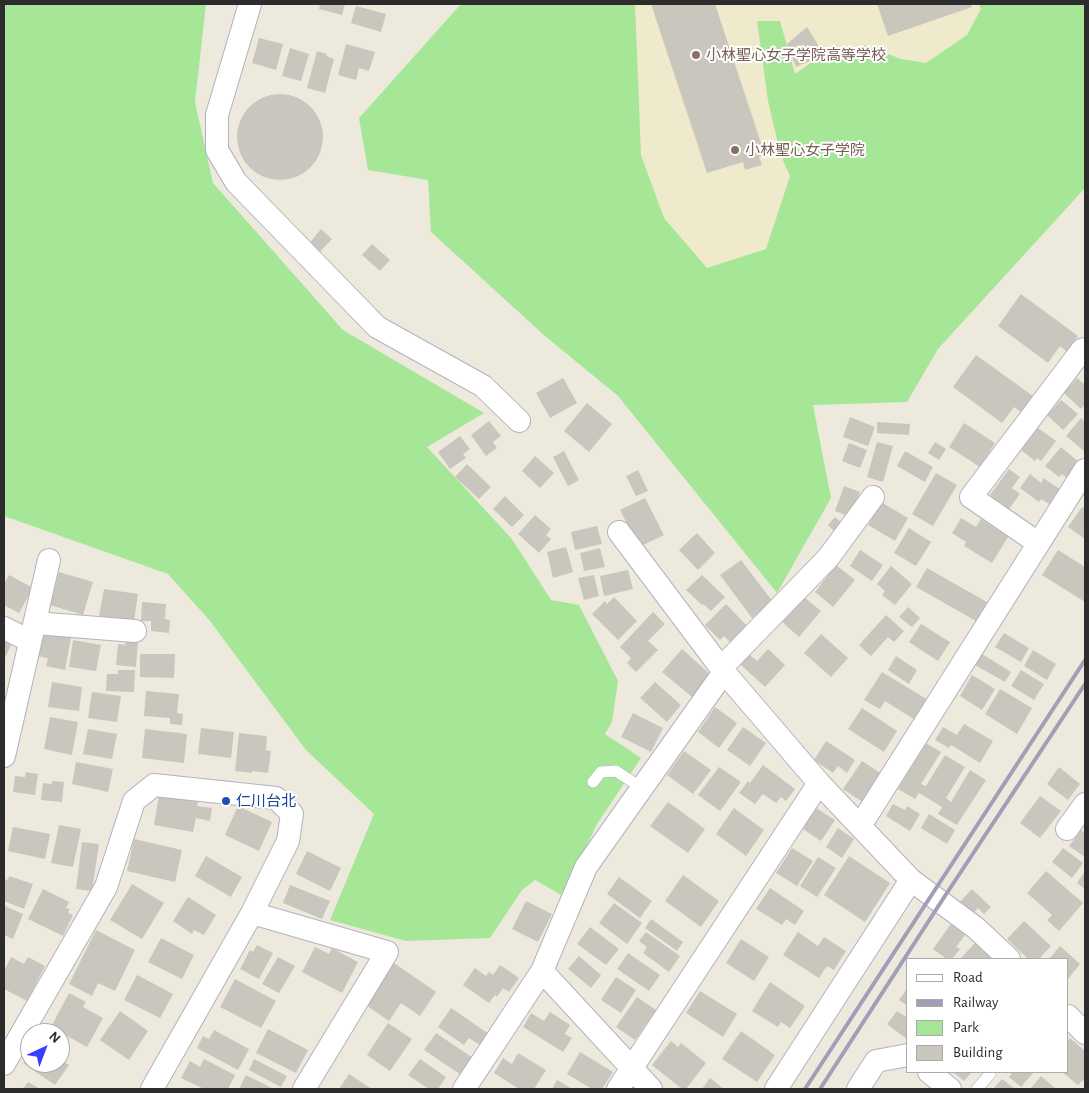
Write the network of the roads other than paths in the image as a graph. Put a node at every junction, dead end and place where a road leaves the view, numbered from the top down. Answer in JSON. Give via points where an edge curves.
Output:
{"nodes":[{"id":1,"x":250,"y":4,"type":"edge"},
{"id":2,"x":1085,"y":349,"type":"edge"},
{"id":3,"x":520,"y":421,"type":"dead end"},
{"id":4,"x":1085,"y":470,"type":"edge"},
{"id":5,"x":873,"y":497,"type":"dead end"},
{"id":6,"x":619,"y":532,"type":"dead end"},
{"id":7,"x":1038,"y":543,"type":"junction"},
{"id":8,"x":49,"y":560,"type":"dead end"},
{"id":9,"x":4,"y":628,"type":"edge"},
{"id":10,"x":135,"y":631,"type":"dead end"},
{"id":11,"x":32,"y":632,"type":"junction"},
{"id":12,"x":723,"y":670,"type":"junction"},
{"id":13,"x":4,"y":756,"type":"edge"},
{"id":14,"x":593,"y":782,"type":"dead end"},
{"id":15,"x":819,"y":784,"type":"junction"},
{"id":16,"x":642,"y":788,"type":"junction"},
{"id":17,"x":1085,"y":804,"type":"edge"},
{"id":18,"x":860,"y":826,"type":"junction"},
{"id":19,"x":1067,"y":829,"type":"dead end"},
{"id":20,"x":911,"y":880,"type":"junction"},
{"id":21,"x":252,"y":913,"type":"junction"},
{"id":22,"x":1008,"y":958,"type":"edge"},
{"id":23,"x":542,"y":971,"type":"junction"},
{"id":24,"x":1069,"y":1017,"type":"edge"},
{"id":25,"x":1085,"y":1033,"type":"edge"},
{"id":26,"x":11,"y":1035,"type":"edge"},
{"id":27,"x":906,"y":1055,"type":"edge"},
{"id":28,"x":4,"y":1064,"type":"edge"},
{"id":29,"x":632,"y":1068,"type":"junction"},
{"id":30,"x":930,"y":1073,"type":"edge"},
{"id":31,"x":990,"y":1074,"type":"dead end"},
{"id":32,"x":161,"y":1086,"type":"edge"},
{"id":33,"x":304,"y":1089,"type":"edge"},
{"id":34,"x":464,"y":1089,"type":"edge"},
{"id":35,"x":618,"y":1089,"type":"edge"},
{"id":36,"x":651,"y":1089,"type":"edge"},
{"id":37,"x":776,"y":1089,"type":"edge"},
{"id":38,"x":858,"y":1089,"type":"edge"},
{"id":39,"x":950,"y":1089,"type":"edge"},
{"id":40,"x":977,"y":1089,"type":"edge"}],
"edges":[{"from":1,"to":3,"type":"street","via":[[217,115],[217,150],[236,182],[377,327],[483,386]]},
{"from":2,"to":7,"type":"street","via":[[972,497]]},
{"from":4,"to":7,"type":"street"},
{"from":5,"to":12,"type":"street","via":[[828,558]]},
{"from":6,"to":12,"type":"street"},
{"from":7,"to":18,"type":"street"},
{"from":8,"to":11,"type":"street"},
{"from":9,"to":11,"type":"street"},
{"from":10,"to":11,"type":"street"},
{"from":11,"to":13,"type":"street"},
{"from":12,"to":15,"type":"street"},
{"from":12,"to":16,"type":"street"},
{"from":14,"to":16,"type":"lane","via":[[601,772],[616,771]]},
{"from":15,"to":18,"type":"street"},
{"from":15,"to":29,"type":"street"},
{"from":16,"to":23,"type":"street","via":[[586,867]]},
{"from":17,"to":19,"type":"street"},
{"from":18,"to":20,"type":"street"},
{"from":20,"to":22,"type":"street","via":[[976,928]]},
{"from":20,"to":37,"type":"street"},
{"from":21,"to":26,"type":"street","via":[[288,841],[292,814],[276,798],[154,785],[134,801],[106,887]]},
{"from":21,"to":32,"type":"street"},
{"from":21,"to":33,"type":"street","via":[[387,952]]},
{"from":23,"to":29,"type":"street"},
{"from":23,"to":34,"type":"street"},
{"from":24,"to":25,"type":"street"},
{"from":26,"to":28,"type":"street"},
{"from":27,"to":38,"type":"street","via":[[876,1061]]},
{"from":29,"to":35,"type":"street"},
{"from":29,"to":36,"type":"street"},
{"from":30,"to":39,"type":"street"},
{"from":31,"to":40,"type":"lane"}]}
